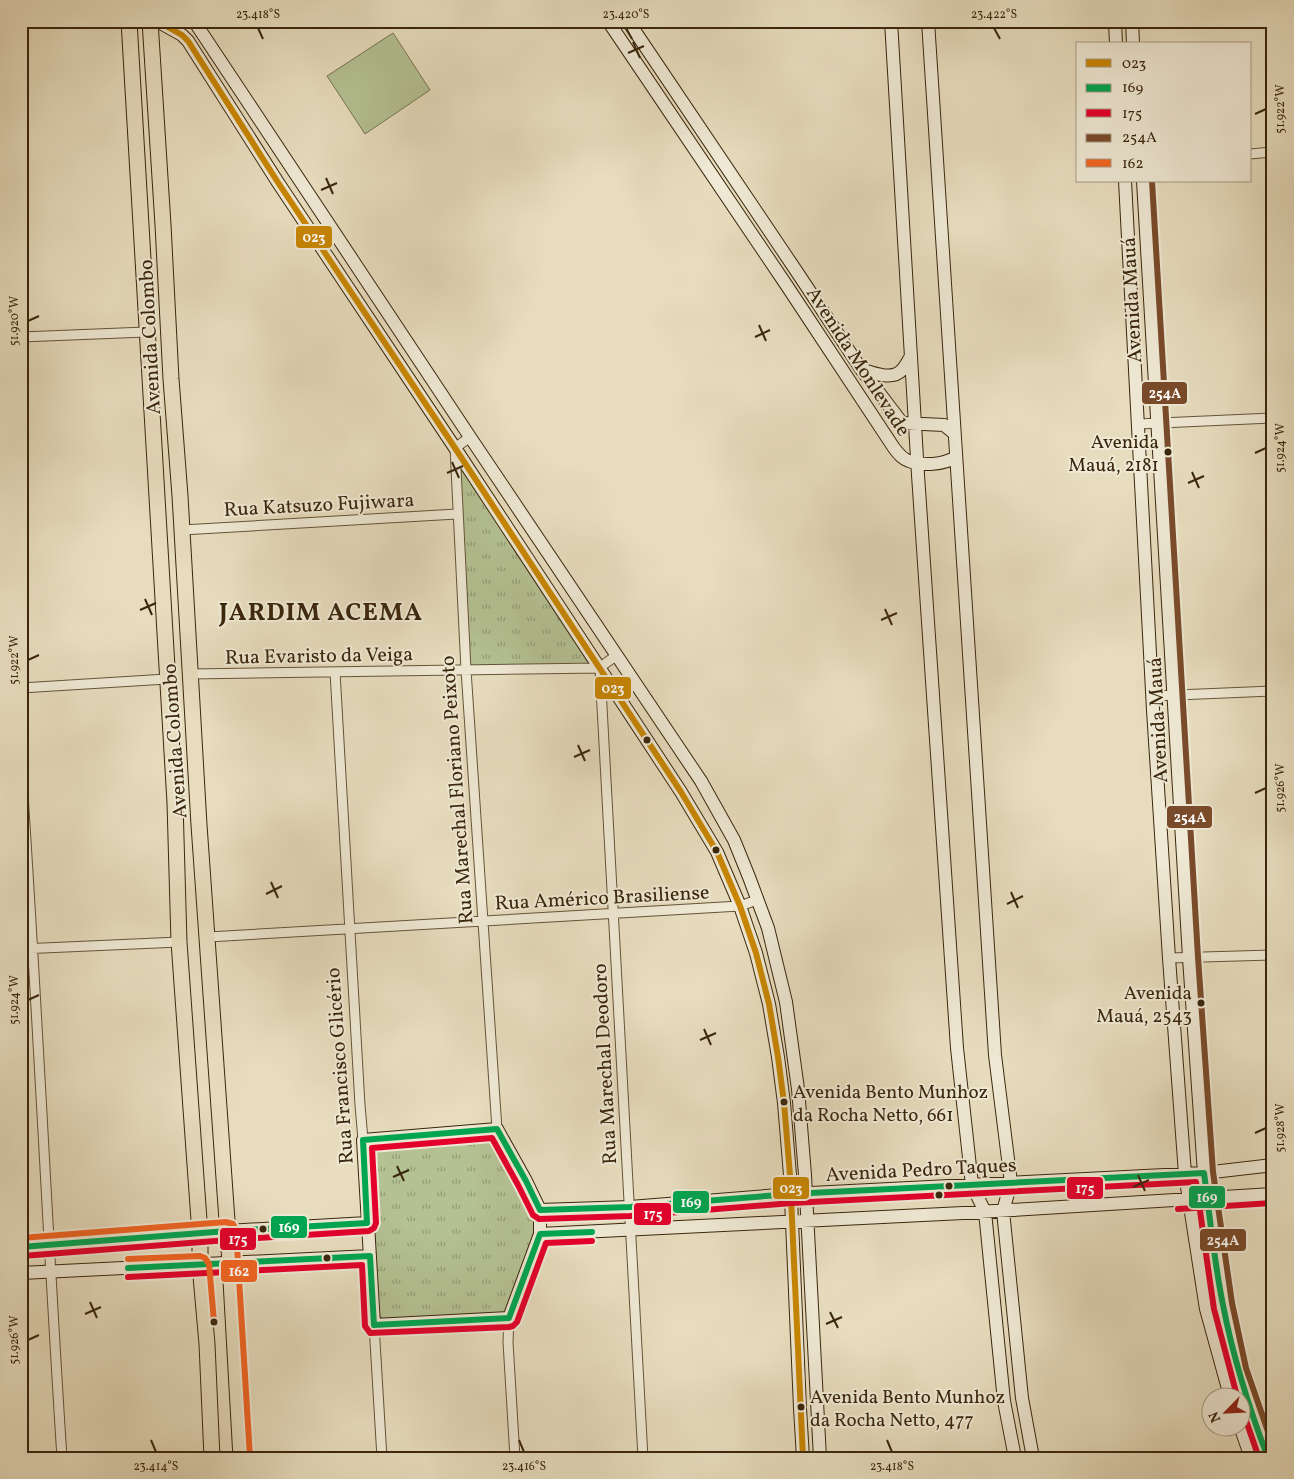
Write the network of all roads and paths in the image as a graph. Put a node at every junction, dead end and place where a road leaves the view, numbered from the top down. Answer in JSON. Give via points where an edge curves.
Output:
{"nodes":[{"id":1,"x":129,"y":21,"type":"edge"},
{"id":2,"x":150,"y":21,"type":"edge"},
{"id":3,"x":157,"y":21,"type":"edge"},
{"id":4,"x":194,"y":21,"type":"edge"},
{"id":5,"x":608,"y":21,"type":"edge"},
{"id":6,"x":628,"y":21,"type":"edge"},
{"id":7,"x":891,"y":21,"type":"edge"},
{"id":8,"x":928,"y":21,"type":"edge"},
{"id":9,"x":1115,"y":21,"type":"edge"},
{"id":10,"x":1132,"y":21,"type":"edge"},
{"id":11,"x":1116,"y":42,"type":"edge"},
{"id":12,"x":1133,"y":42,"type":"edge"},
{"id":13,"x":136,"y":130,"type":"junction"},
{"id":14,"x":1273,"y":152,"type":"edge"},
{"id":15,"x":1252,"y":154,"type":"edge"},
{"id":16,"x":159,"y":161,"type":"junction"},
{"id":17,"x":1125,"y":182,"type":"edge"},
{"id":18,"x":1143,"y":182,"type":"edge"},
{"id":19,"x":302,"y":183,"type":"junction"},
{"id":20,"x":285,"y":194,"type":"junction"},
{"id":21,"x":801,"y":278,"type":"junction"},
{"id":22,"x":787,"y":286,"type":"junction"},
{"id":23,"x":146,"y":332,"type":"junction"},
{"id":24,"x":21,"y":337,"type":"edge"},
{"id":25,"x":911,"y":356,"type":"junction"},
{"id":26,"x":861,"y":369,"type":"junction"},
{"id":27,"x":1273,"y":418,"type":"edge"},
{"id":28,"x":1157,"y":423,"type":"junction"},
{"id":29,"x":920,"y":424,"type":"junction"},
{"id":30,"x":1138,"y":424,"type":"junction"},
{"id":31,"x":949,"y":429,"type":"junction"},
{"id":32,"x":470,"y":437,"type":"junction"},
{"id":33,"x":455,"y":448,"type":"junction"},
{"id":34,"x":952,"y":460,"type":"junction"},
{"id":35,"x":922,"y":463,"type":"junction"},
{"id":36,"x":155,"y":479,"type":"junction"},
{"id":37,"x":180,"y":496,"type":"junction"},
{"id":38,"x":457,"y":514,"type":"junction"},
{"id":39,"x":182,"y":530,"type":"junction"},
{"id":40,"x":617,"y":655,"type":"junction"},
{"id":41,"x":600,"y":668,"type":"junction"},
{"id":42,"x":466,"y":670,"type":"junction"},
{"id":43,"x":335,"y":672,"type":"junction"},
{"id":44,"x":190,"y":674,"type":"junction"},
{"id":45,"x":167,"y":679,"type":"junction"},
{"id":46,"x":21,"y":688,"type":"edge"},
{"id":47,"x":1273,"y":691,"type":"edge"},
{"id":48,"x":1153,"y":696,"type":"junction"},
{"id":49,"x":1174,"y":696,"type":"junction"},
{"id":50,"x":21,"y":764,"type":"edge"},
{"id":51,"x":175,"y":803,"type":"junction"},
{"id":52,"x":198,"y":806,"type":"junction"},
{"id":53,"x":176,"y":822,"type":"junction"},
{"id":54,"x":199,"y":825,"type":"junction"},
{"id":55,"x":757,"y":900,"type":"junction"},
{"id":56,"x":740,"y":906,"type":"junction"},
{"id":57,"x":613,"y":914,"type":"junction"},
{"id":58,"x":483,"y":921,"type":"junction"},
{"id":59,"x":349,"y":929,"type":"junction"},
{"id":60,"x":208,"y":937,"type":"junction"},
{"id":61,"x":179,"y":942,"type":"junction"},
{"id":62,"x":34,"y":948,"type":"junction"},
{"id":63,"x":21,"y":949,"type":"edge"},
{"id":64,"x":1273,"y":955,"type":"edge"},
{"id":65,"x":1169,"y":958,"type":"junction"},
{"id":66,"x":1189,"y":958,"type":"junction"},
{"id":67,"x":782,"y":1089,"type":"junction"},
{"id":68,"x":798,"y":1089,"type":"junction"},
{"id":69,"x":497,"y":1129,"type":"junction"},
{"id":70,"x":363,"y":1140,"type":"junction"},
{"id":71,"x":1273,"y":1165,"type":"edge"},
{"id":72,"x":1204,"y":1173,"type":"junction"},
{"id":73,"x":1185,"y":1174,"type":"junction"},
{"id":74,"x":1011,"y":1183,"type":"junction"},
{"id":75,"x":972,"y":1185,"type":"junction"},
{"id":76,"x":806,"y":1193,"type":"junction"},
{"id":77,"x":791,"y":1194,"type":"junction"},
{"id":78,"x":1273,"y":1194,"type":"edge"},
{"id":79,"x":1207,"y":1198,"type":"junction"},
{"id":80,"x":1188,"y":1200,"type":"junction"},
{"id":81,"x":630,"y":1207,"type":"junction"},
{"id":82,"x":540,"y":1210,"type":"junction"},
{"id":83,"x":1003,"y":1211,"type":"junction"},
{"id":84,"x":985,"y":1212,"type":"junction"},
{"id":85,"x":808,"y":1221,"type":"junction"},
{"id":86,"x":792,"y":1222,"type":"junction"},
{"id":87,"x":368,"y":1223,"type":"junction"},
{"id":88,"x":631,"y":1230,"type":"junction"},
{"id":89,"x":227,"y":1231,"type":"junction"},
{"id":90,"x":200,"y":1234,"type":"junction"},
{"id":91,"x":540,"y":1234,"type":"junction"},
{"id":92,"x":48,"y":1246,"type":"junction"},
{"id":93,"x":21,"y":1247,"type":"edge"},
{"id":94,"x":370,"y":1256,"type":"junction"},
{"id":95,"x":230,"y":1263,"type":"junction"},
{"id":96,"x":200,"y":1265,"type":"junction"},
{"id":97,"x":50,"y":1272,"type":"junction"},
{"id":98,"x":21,"y":1273,"type":"edge"},
{"id":99,"x":796,"y":1312,"type":"junction"},
{"id":100,"x":812,"y":1312,"type":"junction"},
{"id":101,"x":508,"y":1318,"type":"junction"},
{"id":102,"x":374,"y":1325,"type":"junction"},
{"id":103,"x":1227,"y":1386,"type":"edge"},
{"id":104,"x":1022,"y":1398,"type":"junction"},
{"id":105,"x":1004,"y":1400,"type":"junction"},
{"id":106,"x":1243,"y":1436,"type":"edge"},
{"id":107,"x":62,"y":1458,"type":"edge"},
{"id":108,"x":212,"y":1458,"type":"edge"},
{"id":109,"x":241,"y":1458,"type":"edge"},
{"id":110,"x":382,"y":1458,"type":"edge"},
{"id":111,"x":515,"y":1458,"type":"edge"},
{"id":112,"x":644,"y":1458,"type":"edge"},
{"id":113,"x":803,"y":1458,"type":"edge"},
{"id":114,"x":820,"y":1458,"type":"edge"},
{"id":115,"x":1015,"y":1458,"type":"edge"},
{"id":116,"x":1033,"y":1458,"type":"edge"},
{"id":117,"x":1250,"y":1458,"type":"edge"},
{"id":118,"x":1268,"y":1458,"type":"edge"}],
"edges":[{"from":1,"to":13,"type":"main road","name":"Avenida Colombo"},
{"from":2,"to":16,"type":"main road","name":"Avenida Colombo"},
{"from":3,"to":20,"type":"main road","via":[[188,40]]},
{"from":4,"to":19,"type":"main road"},
{"from":5,"to":22,"type":"main road","name":"Avenida Monlevade"},
{"from":6,"to":21,"type":"main road","name":"Avenida Monlevade"},
{"from":7,"to":25,"type":"main road"},
{"from":8,"to":31,"type":"main road"},
{"from":9,"to":11,"type":"main road"},
{"from":10,"to":12,"type":"main road"},
{"from":13,"to":16,"type":"main road"},
{"from":13,"to":23,"type":"main road","name":"Avenida Colombo"},
{"from":14,"to":15,"type":"street"},
{"from":16,"to":37,"type":"main road","name":"Avenida Colombo"},
{"from":17,"to":30,"type":"main road","name":"Avenida Mauá"},
{"from":18,"to":28,"type":"main road","name":"Avenida Mauá"},
{"from":19,"to":20,"type":"main road"},
{"from":19,"to":32,"type":"main road"},
{"from":20,"to":33,"type":"main road"},
{"from":21,"to":22,"type":"main road"},
{"from":21,"to":26,"type":"main road","name":"Avenida Monlevade"},
{"from":22,"to":35,"type":"main road","name":"Avenida Monlevade","via":[[900,456],[907,461]]},
{"from":23,"to":24,"type":"street"},
{"from":23,"to":36,"type":"main road","name":"Avenida Colombo"},
{"from":25,"to":26,"type":"main road","via":[[901,372],[895,375]]},
{"from":25,"to":29,"type":"main road"},
{"from":26,"to":29,"type":"main road","name":"Avenida Monlevade","via":[[902,422]]},
{"from":27,"to":28,"type":"street"},
{"from":28,"to":30,"type":"street"},
{"from":28,"to":49,"type":"main road","name":"Avenida Mauá"},
{"from":29,"to":31,"type":"main road","name":"Avenida Monlevade"},
{"from":29,"to":35,"type":"main road"},
{"from":30,"to":48,"type":"main road","name":"Avenida Mauá"},
{"from":31,"to":34,"type":"main road"},
{"from":32,"to":33,"type":"street"},
{"from":32,"to":40,"type":"main road"},
{"from":33,"to":38,"type":"street","name":"Rua Marechal Floriano Peixoto"},
{"from":33,"to":41,"type":"main road"},
{"from":34,"to":35,"type":"main road"},
{"from":34,"to":74,"type":"main road","via":[[995,1055]]},
{"from":35,"to":75,"type":"main road","via":[[957,1048]]},
{"from":36,"to":37,"type":"main road"},
{"from":36,"to":45,"type":"main road","name":"Avenida Colombo"},
{"from":37,"to":39,"type":"main road","name":"Avenida Colombo"},
{"from":38,"to":39,"type":"street","name":"Rua Katsuzo Fujiwara"},
{"from":38,"to":42,"type":"street","name":"Rua Marechal Floriano Peixoto"},
{"from":39,"to":44,"type":"main road","name":"Avenida Colombo"},
{"from":40,"to":41,"type":"street"},
{"from":40,"to":55,"type":"main road","via":[[701,781],[734,840]]},
{"from":41,"to":42,"type":"street","name":"Rua Evaristo da Veiga"},
{"from":41,"to":56,"type":"main road","via":[[717,852]]},
{"from":41,"to":57,"type":"street","name":"Rua Marechal Deodoro"},
{"from":42,"to":43,"type":"street","name":"Rua Evaristo da Veiga"},
{"from":42,"to":58,"type":"street","name":"Rua Marechal Floriano Peixoto"},
{"from":43,"to":44,"type":"street","name":"Rua Evaristo da Veiga"},
{"from":43,"to":59,"type":"street","name":"Rua Francisco Glicério"},
{"from":44,"to":52,"type":"main road","name":"Avenida Colombo"},
{"from":45,"to":46,"type":"street"},
{"from":45,"to":51,"type":"main road","name":"Avenida Colombo"},
{"from":47,"to":49,"type":"street"},
{"from":48,"to":49,"type":"street"},
{"from":48,"to":65,"type":"main road","name":"Avenida Mauá"},
{"from":49,"to":66,"type":"main road","name":"Avenida Mauá"},
{"from":50,"to":62,"type":"street"},
{"from":51,"to":52,"type":"main road"},
{"from":51,"to":53,"type":"main road","name":"Avenida Colombo"},
{"from":52,"to":54,"type":"main road","name":"Avenida Colombo"},
{"from":53,"to":54,"type":"main road"},
{"from":53,"to":61,"type":"main road","name":"Avenida Colombo"},
{"from":54,"to":60,"type":"main road","name":"Avenida Colombo"},
{"from":55,"to":56,"type":"street","name":"Rua Américo Brasiliense"},
{"from":55,"to":68,"type":"main road","via":[[768,928],[786,1002]]},
{"from":56,"to":57,"type":"street","name":"Rua Américo Brasiliense"},
{"from":56,"to":67,"type":"main road","via":[[769,1004]]},
{"from":57,"to":58,"type":"street","name":"Rua Américo Brasiliense"},
{"from":57,"to":81,"type":"street","name":"Rua Marechal Deodoro"},
{"from":58,"to":59,"type":"street","name":"Rua Américo Brasiliense"},
{"from":58,"to":69,"type":"street","name":"Rua Marechal Floriano Peixoto"},
{"from":59,"to":60,"type":"street","name":"Rua Américo Brasiliense"},
{"from":59,"to":70,"type":"street","name":"Rua Francisco Glicério"},
{"from":60,"to":89,"type":"main road","name":"Avenida Colombo"},
{"from":61,"to":62,"type":"street"},
{"from":61,"to":90,"type":"main road","name":"Avenida Colombo"},
{"from":62,"to":63,"type":"street"},
{"from":62,"to":92,"type":"street"},
{"from":64,"to":66,"type":"street"},
{"from":65,"to":66,"type":"street"},
{"from":65,"to":73,"type":"main road","name":"Avenida Mauá"},
{"from":66,"to":72,"type":"main road","name":"Avenida Mauá"},
{"from":67,"to":68,"type":"main road"},
{"from":67,"to":77,"type":"main road"},
{"from":68,"to":76,"type":"main road"},
{"from":69,"to":70,"type":"main road"},
{"from":69,"to":82,"type":"main road"},
{"from":70,"to":87,"type":"main road","name":"Rua Francisco Glicério"},
{"from":71,"to":72,"type":"main road","name":"Avenida Pedro Taques"},
{"from":72,"to":73,"type":"main road","name":"Avenida Pedro Taques"},
{"from":72,"to":79,"type":"main road","name":"Avenida Mauá"},
{"from":73,"to":74,"type":"main road","name":"Avenida Pedro Taques"},
{"from":73,"to":80,"type":"main road","name":"Avenida Mauá"},
{"from":74,"to":75,"type":"main road","name":"Avenida Pedro Taques"},
{"from":74,"to":83,"type":"main road"},
{"from":75,"to":76,"type":"main road","name":"Avenida Pedro Taques"},
{"from":75,"to":84,"type":"main road"},
{"from":76,"to":77,"type":"main road","name":"Avenida Pedro Taques"},
{"from":76,"to":85,"type":"main road"},
{"from":77,"to":81,"type":"main road","name":"Avenida Pedro Taques"},
{"from":77,"to":86,"type":"main road"},
{"from":78,"to":79,"type":"main road"},
{"from":79,"to":80,"type":"main road"},
{"from":79,"to":118,"type":"main road","name":"Avenida Mauá","via":[[1223,1305],[1238,1370]]},
{"from":80,"to":83,"type":"main road"},
{"from":80,"to":103,"type":"main road","name":"Avenida Mauá","via":[[1206,1309]]},
{"from":81,"to":82,"type":"main road","name":"Avenida Pedro Taques"},
{"from":81,"to":88,"type":"street","name":"Rua Marechal Deodoro"},
{"from":82,"to":91,"type":"main road"},
{"from":83,"to":84,"type":"main road"},
{"from":83,"to":104,"type":"main road"},
{"from":84,"to":85,"type":"main road"},
{"from":84,"to":105,"type":"main road"},
{"from":85,"to":86,"type":"main road"},
{"from":85,"to":100,"type":"main road"},
{"from":86,"to":88,"type":"main road"},
{"from":86,"to":99,"type":"main road"},
{"from":87,"to":89,"type":"main road"},
{"from":87,"to":94,"type":"main road","name":"Rua Francisco Glicério"},
{"from":88,"to":91,"type":"main road"},
{"from":88,"to":112,"type":"street","name":"Rua Marechal Deodoro"},
{"from":89,"to":90,"type":"main road"},
{"from":89,"to":95,"type":"main road","name":"Avenida Colombo"},
{"from":90,"to":92,"type":"main road"},
{"from":90,"to":96,"type":"main road","name":"Avenida Colombo"},
{"from":91,"to":101,"type":"main road"},
{"from":92,"to":93,"type":"main road"},
{"from":92,"to":97,"type":"street"},
{"from":94,"to":95,"type":"main road"},
{"from":94,"to":102,"type":"main road","name":"Rua Francisco Glicério"},
{"from":95,"to":96,"type":"main road"},
{"from":95,"to":109,"type":"main road","name":"Avenida Colombo"},
{"from":96,"to":97,"type":"main road"},
{"from":96,"to":108,"type":"main road","name":"Avenida Colombo"},
{"from":97,"to":98,"type":"main road"},
{"from":97,"to":107,"type":"street"},
{"from":99,"to":100,"type":"main road"},
{"from":99,"to":113,"type":"main road"},
{"from":100,"to":114,"type":"main road"},
{"from":101,"to":102,"type":"main road"},
{"from":101,"to":111,"type":"street"},
{"from":102,"to":110,"type":"street","name":"Rua Francisco Glicério"},
{"from":104,"to":105,"type":"main road"},
{"from":104,"to":116,"type":"main road"},
{"from":105,"to":115,"type":"main road"},
{"from":106,"to":117,"type":"main road"}]}
